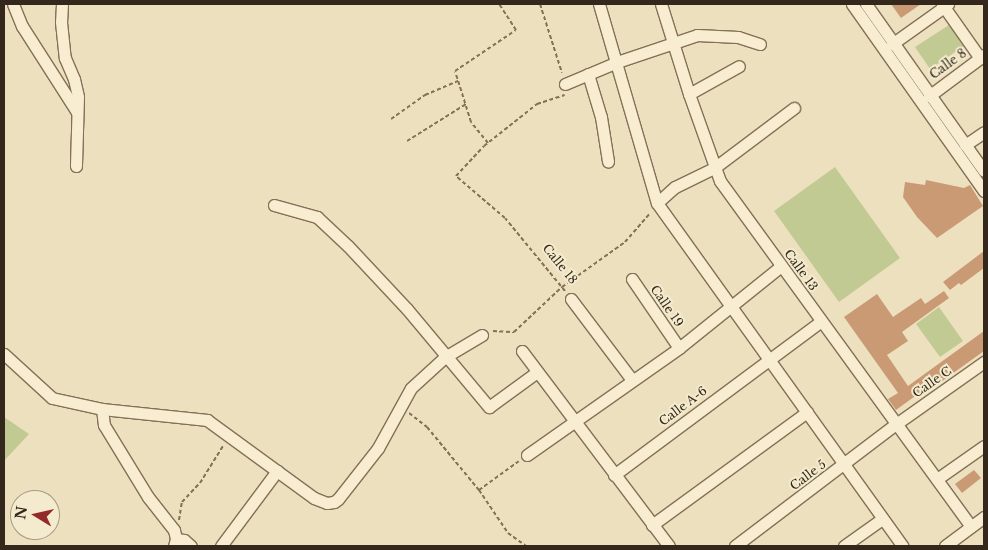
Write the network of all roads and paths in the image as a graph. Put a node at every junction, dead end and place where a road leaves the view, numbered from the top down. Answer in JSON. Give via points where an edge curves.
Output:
{"nodes":[{"id":1,"x":13,"y":4,"type":"edge"},
{"id":2,"x":62,"y":4,"type":"edge"},
{"id":3,"x":499,"y":4,"type":"edge"},
{"id":4,"x":540,"y":4,"type":"edge"},
{"id":5,"x":599,"y":4,"type":"edge"},
{"id":6,"x":661,"y":4,"type":"edge"},
{"id":7,"x":852,"y":4,"type":"edge"},
{"id":8,"x":866,"y":4,"type":"edge"},
{"id":9,"x":945,"y":5,"type":"edge"},
{"id":10,"x":674,"y":41,"type":"junction"},
{"id":11,"x":760,"y":44,"type":"dead end"},
{"id":12,"x":892,"y":44,"type":"junction"},
{"id":13,"x":982,"y":56,"type":"edge"},
{"id":14,"x":617,"y":62,"type":"junction"},
{"id":15,"x":739,"y":66,"type":"dead end"},
{"id":16,"x":588,"y":74,"type":"junction"},
{"id":17,"x":458,"y":81,"type":"junction"},
{"id":18,"x":565,"y":84,"type":"junction"},
{"id":19,"x":689,"y":94,"type":"junction"},
{"id":20,"x":929,"y":96,"type":"junction"},
{"id":21,"x":466,"y":104,"type":"junction"},
{"id":22,"x":794,"y":108,"type":"dead end"},
{"id":23,"x":76,"y":112,"type":"junction"},
{"id":24,"x":391,"y":119,"type":"dead end"},
{"id":25,"x":984,"y":132,"type":"edge"},
{"id":26,"x":408,"y":141,"type":"dead end"},
{"id":27,"x":488,"y":143,"type":"junction"},
{"id":28,"x":965,"y":145,"type":"junction"},
{"id":29,"x":608,"y":161,"type":"dead end"},
{"id":30,"x":76,"y":166,"type":"dead end"},
{"id":31,"x":714,"y":168,"type":"junction"},
{"id":32,"x":984,"y":171,"type":"edge"},
{"id":33,"x":984,"y":191,"type":"edge"},
{"id":34,"x":657,"y":203,"type":"junction"},
{"id":35,"x":274,"y":205,"type":"dead end"},
{"id":36,"x":780,"y":266,"type":"junction"},
{"id":37,"x":632,"y":279,"type":"dead end"},
{"id":38,"x":562,"y":287,"type":"junction"},
{"id":39,"x":570,"y":299,"type":"joint"},
{"id":40,"x":732,"y":307,"type":"junction"},
{"id":41,"x":821,"y":321,"type":"junction"},
{"id":42,"x":482,"y":335,"type":"joint"},
{"id":43,"x":679,"y":348,"type":"junction"},
{"id":44,"x":522,"y":351,"type":"dead end"},
{"id":45,"x":4,"y":354,"type":"edge"},
{"id":46,"x":445,"y":356,"type":"junction"},
{"id":47,"x":769,"y":358,"type":"junction"},
{"id":48,"x":984,"y":362,"type":"edge"},
{"id":49,"x":537,"y":372,"type":"junction"},
{"id":50,"x":632,"y":380,"type":"junction"},
{"id":51,"x":402,"y":407,"type":"junction"},
{"id":52,"x":102,"y":410,"type":"junction"},
{"id":53,"x":807,"y":412,"type":"junction"},
{"id":54,"x":574,"y":422,"type":"junction"},
{"id":55,"x":896,"y":424,"type":"junction"},
{"id":56,"x":230,"y":436,"type":"junction"},
{"id":57,"x":984,"y":446,"type":"edge"},
{"id":58,"x":527,"y":456,"type":"joint"},
{"id":59,"x":844,"y":465,"type":"junction"},
{"id":60,"x":277,"y":471,"type":"junction"},
{"id":61,"x":614,"y":475,"type":"junction"},
{"id":62,"x":937,"y":480,"type":"junction"},
{"id":63,"x":479,"y":490,"type":"junction"},
{"id":64,"x":984,"y":517,"type":"edge"},
{"id":65,"x":882,"y":519,"type":"junction"},
{"id":66,"x":179,"y":520,"type":"dead end"},
{"id":67,"x":652,"y":525,"type":"junction"},
{"id":68,"x":971,"y":526,"type":"junction"},
{"id":69,"x":175,"y":543,"type":"edge"},
{"id":70,"x":191,"y":546,"type":"edge"},
{"id":71,"x":221,"y":546,"type":"edge"},
{"id":72,"x":526,"y":546,"type":"edge"},
{"id":73,"x":669,"y":546,"type":"edge"},
{"id":74,"x":735,"y":546,"type":"edge"},
{"id":75,"x":844,"y":546,"type":"edge"},
{"id":76,"x":903,"y":546,"type":"edge"},
{"id":77,"x":945,"y":546,"type":"edge"}],
"edges":[{"from":1,"to":23,"type":"street","via":[[22,26]]},
{"from":2,"to":23,"type":"street","via":[[65,58],[78,97]]},
{"from":3,"to":17,"type":"path","via":[[516,30],[455,71]]},
{"from":4,"to":18,"type":"path"},
{"from":5,"to":14,"type":"street"},
{"from":6,"to":10,"type":"street","name":"Calle 13"},
{"from":7,"to":33,"type":"street"},
{"from":8,"to":12,"type":"street"},
{"from":9,"to":12,"type":"street"},
{"from":9,"to":13,"type":"street"},
{"from":10,"to":11,"type":"street","via":[[714,35],[738,37]]},
{"from":10,"to":14,"type":"street"},
{"from":10,"to":19,"type":"street","name":"Calle 13"},
{"from":12,"to":20,"type":"street"},
{"from":13,"to":20,"type":"street","name":"Calle 8"},
{"from":14,"to":16,"type":"street"},
{"from":14,"to":34,"type":"street"},
{"from":15,"to":19,"type":"street"},
{"from":16,"to":18,"type":"street"},
{"from":16,"to":29,"type":"street","via":[[601,118]]},
{"from":17,"to":21,"type":"path"},
{"from":17,"to":24,"type":"path","via":[[425,95]]},
{"from":18,"to":27,"type":"path","via":[[568,94],[537,104]]},
{"from":19,"to":31,"type":"street","name":"Calle 13"},
{"from":20,"to":28,"type":"street"},
{"from":21,"to":26,"type":"path"},
{"from":21,"to":27,"type":"path","via":[[471,122]]},
{"from":22,"to":31,"type":"street"},
{"from":23,"to":30,"type":"street"},
{"from":25,"to":28,"type":"street"},
{"from":27,"to":38,"type":"path","name":"Calle 18","via":[[456,176],[505,218]]},
{"from":28,"to":32,"type":"street"},
{"from":31,"to":34,"type":"street","via":[[676,188]]},
{"from":31,"to":36,"type":"street","name":"Calle 13"},
{"from":34,"to":38,"type":"path","via":[[625,242]]},
{"from":34,"to":40,"type":"street"},
{"from":35,"to":46,"type":"street","via":[[317,217],[407,309]]},
{"from":36,"to":40,"type":"street"},
{"from":36,"to":41,"type":"street","name":"Calle 13"},
{"from":37,"to":43,"type":"street","name":"Calle 19"},
{"from":38,"to":39,"type":"path","name":"Calle 18"},
{"from":38,"to":42,"type":"path","via":[[514,332],[488,331]]},
{"from":39,"to":50,"type":"street","name":"Calle 18"},
{"from":40,"to":43,"type":"street"},
{"from":40,"to":47,"type":"street"},
{"from":41,"to":47,"type":"street","name":"Calle A-6"},
{"from":41,"to":55,"type":"street","name":"Calle 13"},
{"from":42,"to":46,"type":"street"},
{"from":43,"to":50,"type":"street"},
{"from":44,"to":49,"type":"street"},
{"from":45,"to":52,"type":"street","via":[[52,398]]},
{"from":46,"to":49,"type":"street","via":[[489,407]]},
{"from":46,"to":51,"type":"street","via":[[411,388]]},
{"from":47,"to":53,"type":"street"},
{"from":47,"to":61,"type":"street","name":"Calle A-6"},
{"from":48,"to":55,"type":"street","name":"Calle C"},
{"from":49,"to":54,"type":"street"},
{"from":50,"to":54,"type":"street"},
{"from":51,"to":60,"type":"street","via":[[378,448],[334,502],[314,498]]},
{"from":51,"to":63,"type":"path","via":[[427,427]]},
{"from":52,"to":56,"type":"street","via":[[207,420]]},
{"from":52,"to":69,"type":"street","via":[[104,424],[148,497],[174,530]]},
{"from":53,"to":59,"type":"street"},
{"from":53,"to":67,"type":"street"},
{"from":54,"to":58,"type":"street"},
{"from":54,"to":61,"type":"street"},
{"from":55,"to":59,"type":"street","name":"Calle 5"},
{"from":55,"to":62,"type":"street","name":"Calle 13"},
{"from":56,"to":60,"type":"street"},
{"from":56,"to":66,"type":"path","via":[[200,483],[182,502]]},
{"from":57,"to":62,"type":"street"},
{"from":58,"to":63,"type":"path"},
{"from":59,"to":65,"type":"street"},
{"from":59,"to":74,"type":"street","name":"Calle 5"},
{"from":60,"to":71,"type":"street"},
{"from":61,"to":67,"type":"street"},
{"from":62,"to":68,"type":"street","name":"Calle 13"},
{"from":63,"to":72,"type":"path","via":[[508,533]]},
{"from":64,"to":68,"type":"street"},
{"from":65,"to":75,"type":"street"},
{"from":65,"to":76,"type":"street"},
{"from":67,"to":73,"type":"street"},
{"from":68,"to":77,"type":"street"},
{"from":69,"to":70,"type":"street","via":[[184,540]]}]}
